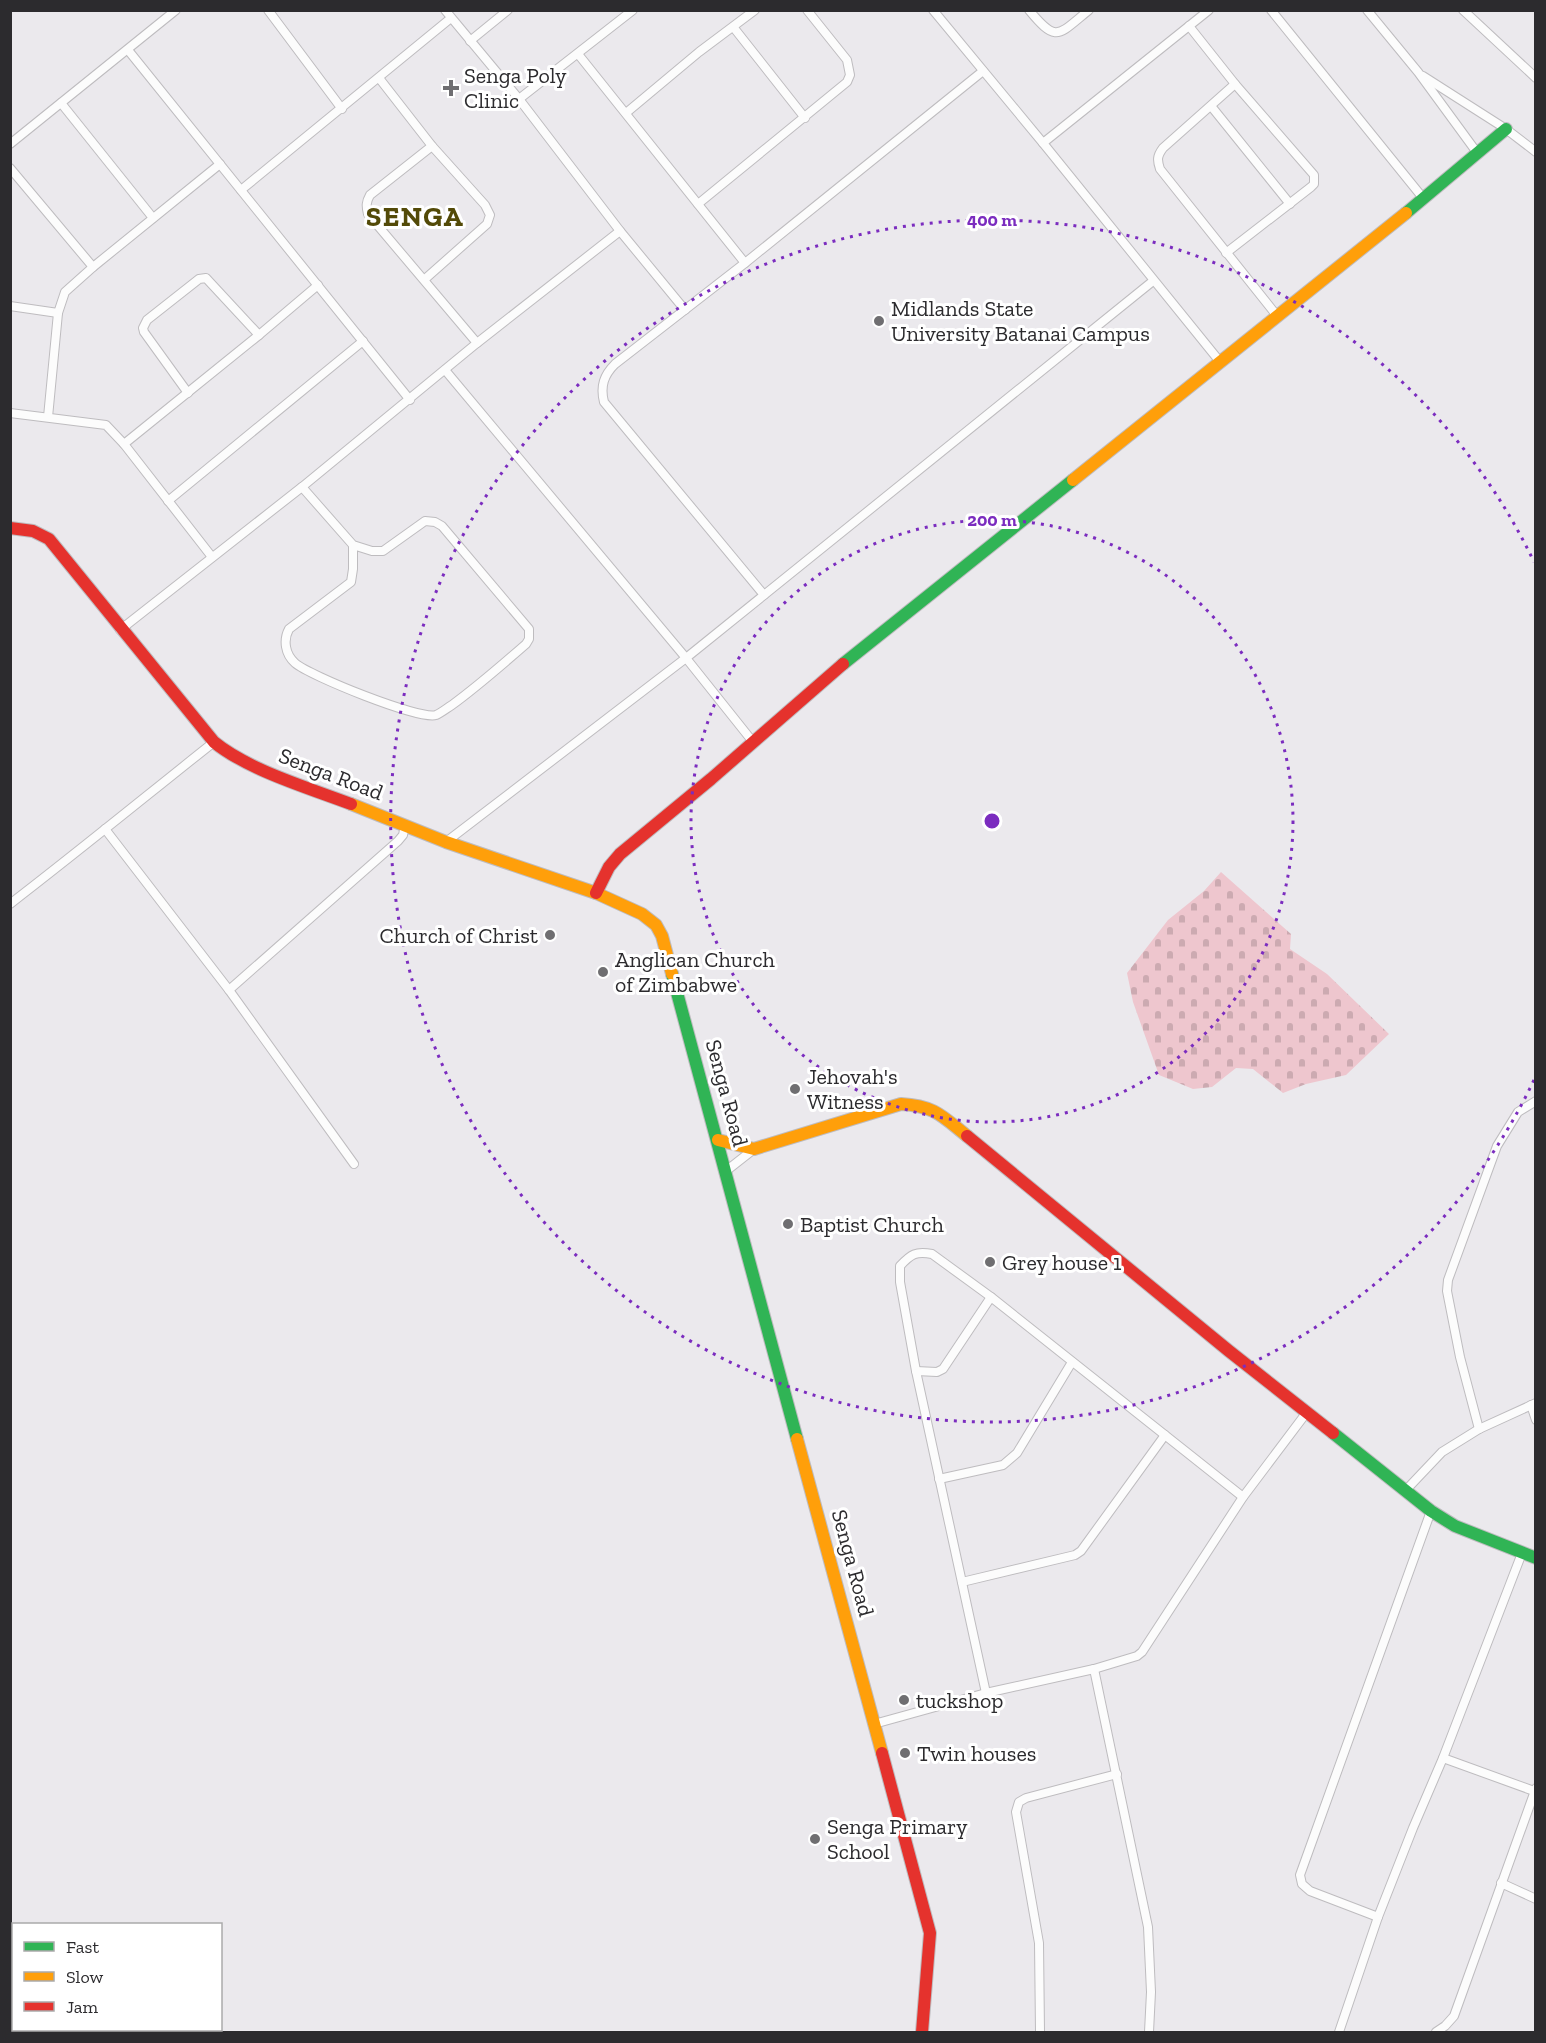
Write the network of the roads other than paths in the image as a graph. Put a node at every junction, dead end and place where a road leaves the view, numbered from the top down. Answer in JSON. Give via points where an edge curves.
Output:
{"nodes":[{"id":1,"x":176,"y":10,"type":"edge"},
{"id":2,"x":268,"y":10,"type":"edge"},
{"id":3,"x":508,"y":10,"type":"edge"},
{"id":4,"x":633,"y":10,"type":"edge"},
{"id":5,"x":755,"y":10,"type":"edge"},
{"id":6,"x":807,"y":10,"type":"edge"},
{"id":7,"x":933,"y":10,"type":"edge"},
{"id":8,"x":1029,"y":10,"type":"edge"},
{"id":9,"x":1089,"y":10,"type":"edge"},
{"id":10,"x":1209,"y":10,"type":"edge"},
{"id":11,"x":1271,"y":10,"type":"edge"},
{"id":12,"x":1367,"y":10,"type":"edge"},
{"id":13,"x":1463,"y":10,"type":"edge"},
{"id":14,"x":448,"y":14,"type":"edge"},
{"id":15,"x":1189,"y":26,"type":"junction"},
{"id":16,"x":734,"y":28,"type":"junction"},
{"id":17,"x":470,"y":41,"type":"junction"},
{"id":18,"x":128,"y":50,"type":"junction"},
{"id":19,"x":578,"y":54,"type":"junction"},
{"id":20,"x":983,"y":70,"type":"junction"},
{"id":21,"x":1418,"y":72,"type":"junction"},
{"id":22,"x":379,"y":78,"type":"junction"},
{"id":23,"x":1536,"y":78,"type":"edge"},
{"id":24,"x":1235,"y":84,"type":"junction"},
{"id":25,"x":519,"y":99,"type":"junction"},
{"id":26,"x":61,"y":103,"type":"junction"},
{"id":27,"x":1211,"y":106,"type":"junction"},
{"id":28,"x":342,"y":108,"type":"junction"},
{"id":29,"x":626,"y":113,"type":"junction"},
{"id":30,"x":805,"y":118,"type":"junction"},
{"id":31,"x":1506,"y":129,"type":"junction"},
{"id":32,"x":1043,"y":143,"type":"junction"},
{"id":33,"x":10,"y":144,"type":"edge"},
{"id":34,"x":432,"y":146,"type":"junction"},
{"id":35,"x":1536,"y":152,"type":"edge"},
{"id":36,"x":1478,"y":154,"type":"junction"},
{"id":37,"x":220,"y":164,"type":"junction"},
{"id":38,"x":10,"y":168,"type":"edge"},
{"id":39,"x":241,"y":190,"type":"junction"},
{"id":40,"x":1423,"y":198,"type":"junction"},
{"id":41,"x":698,"y":204,"type":"junction"},
{"id":42,"x":1290,"y":204,"type":"junction"},
{"id":43,"x":153,"y":218,"type":"junction"},
{"id":44,"x":620,"y":231,"type":"junction"},
{"id":45,"x":1226,"y":253,"type":"junction"},
{"id":46,"x":745,"y":262,"type":"junction"},
{"id":47,"x":93,"y":267,"type":"junction"},
{"id":48,"x":425,"y":279,"type":"junction"},
{"id":49,"x":1153,"y":281,"type":"junction"},
{"id":50,"x":318,"y":285,"type":"junction"},
{"id":51,"x":10,"y":306,"type":"edge"},
{"id":52,"x":685,"y":310,"type":"junction"},
{"id":53,"x":58,"y":313,"type":"junction"},
{"id":54,"x":1278,"y":317,"type":"junction"},
{"id":55,"x":259,"y":335,"type":"junction"},
{"id":56,"x":363,"y":341,"type":"junction"},
{"id":57,"x":477,"y":343,"type":"junction"},
{"id":58,"x":1221,"y":363,"type":"junction"},
{"id":59,"x":445,"y":370,"type":"junction"},
{"id":60,"x":188,"y":393,"type":"junction"},
{"id":61,"x":410,"y":400,"type":"junction"},
{"id":62,"x":10,"y":413,"type":"edge"},
{"id":63,"x":48,"y":417,"type":"junction"},
{"id":64,"x":124,"y":444,"type":"junction"},
{"id":65,"x":302,"y":487,"type":"junction"},
{"id":66,"x":168,"y":501,"type":"junction"},
{"id":67,"x":10,"y":528,"type":"edge"},
{"id":68,"x":353,"y":545,"type":"junction"},
{"id":69,"x":212,"y":557,"type":"junction"},
{"id":70,"x":764,"y":595,"type":"junction"},
{"id":71,"x":120,"y":630,"type":"junction"},
{"id":72,"x":686,"y":658,"type":"junction"},
{"id":73,"x":214,"y":742,"type":"junction"},
{"id":74,"x":753,"y":742,"type":"junction"},
{"id":75,"x":405,"y":825,"type":"junction"},
{"id":76,"x":105,"y":829,"type":"junction"},
{"id":77,"x":446,"y":842,"type":"junction"},
{"id":78,"x":596,"y":893,"type":"junction"},
{"id":79,"x":10,"y":904,"type":"edge"},
{"id":80,"x":229,"y":990,"type":"junction"},
{"id":81,"x":1536,"y":1101,"type":"edge"},
{"id":82,"x":718,"y":1140,"type":"junction"},
{"id":83,"x":754,"y":1149,"type":"junction"},
{"id":84,"x":354,"y":1164,"type":"dead end"},
{"id":85,"x":726,"y":1171,"type":"junction"},
{"id":86,"x":991,"y":1297,"type":"junction"},
{"id":87,"x":1072,"y":1362,"type":"junction"},
{"id":88,"x":916,"y":1371,"type":"junction"},
{"id":89,"x":1533,"y":1404,"type":"edge"},
{"id":90,"x":1307,"y":1412,"type":"junction"},
{"id":91,"x":1536,"y":1420,"type":"edge"},
{"id":92,"x":1479,"y":1430,"type":"junction"},
{"id":93,"x":1165,"y":1436,"type":"junction"},
{"id":94,"x":939,"y":1479,"type":"junction"},
{"id":95,"x":1405,"y":1491,"type":"junction"},
{"id":96,"x":1243,"y":1497,"type":"junction"},
{"id":97,"x":1431,"y":1511,"type":"junction"},
{"id":98,"x":1522,"y":1553,"type":"junction"},
{"id":99,"x":1536,"y":1558,"type":"edge"},
{"id":100,"x":962,"y":1582,"type":"junction"},
{"id":101,"x":1094,"y":1669,"type":"junction"},
{"id":102,"x":986,"y":1693,"type":"junction"},
{"id":103,"x":874,"y":1724,"type":"junction"},
{"id":104,"x":1443,"y":1758,"type":"junction"},
{"id":105,"x":1117,"y":1774,"type":"junction"},
{"id":106,"x":1535,"y":1789,"type":"edge"},
{"id":107,"x":1501,"y":1883,"type":"junction"},
{"id":108,"x":1536,"y":1899,"type":"edge"},
{"id":109,"x":1378,"y":1917,"type":"junction"},
{"id":110,"x":922,"y":2032,"type":"edge"},
{"id":111,"x":1040,"y":2032,"type":"edge"},
{"id":112,"x":1149,"y":2032,"type":"edge"},
{"id":113,"x":1339,"y":2032,"type":"edge"},
{"id":114,"x":1436,"y":2032,"type":"edge"}],
"edges":[{"from":1,"to":18,"type":"street"},
{"from":2,"to":28,"type":"street"},
{"from":3,"to":17,"type":"street"},
{"from":4,"to":19,"type":"street"},
{"from":5,"to":16,"type":"street"},
{"from":6,"to":30,"type":"street","via":[[847,60],[850,75]]},
{"from":7,"to":20,"type":"street"},
{"from":8,"to":9,"type":"street","via":[[1046,30],[1054,33]]},
{"from":10,"to":15,"type":"street"},
{"from":11,"to":40,"type":"street"},
{"from":12,"to":21,"type":"street"},
{"from":13,"to":23,"type":"street"},
{"from":14,"to":17,"type":"street"},
{"from":14,"to":22,"type":"street"},
{"from":15,"to":24,"type":"street"},
{"from":15,"to":32,"type":"street"},
{"from":16,"to":29,"type":"street"},
{"from":16,"to":30,"type":"street"},
{"from":17,"to":25,"type":"street"},
{"from":18,"to":26,"type":"street"},
{"from":18,"to":37,"type":"street"},
{"from":19,"to":25,"type":"street"},
{"from":19,"to":29,"type":"street"},
{"from":20,"to":32,"type":"street"},
{"from":20,"to":46,"type":"street"},
{"from":21,"to":31,"type":"street"},
{"from":21,"to":36,"type":"street"},
{"from":22,"to":28,"type":"street"},
{"from":22,"to":34,"type":"street"},
{"from":24,"to":27,"type":"street"},
{"from":24,"to":42,"type":"street","via":[[1314,175],[1314,184]]},
{"from":25,"to":44,"type":"street"},
{"from":26,"to":33,"type":"street"},
{"from":26,"to":43,"type":"street"},
{"from":27,"to":42,"type":"street"},
{"from":27,"to":45,"type":"street","via":[[1163,148],[1158,162]]},
{"from":28,"to":39,"type":"street"},
{"from":29,"to":41,"type":"street"},
{"from":30,"to":41,"type":"street"},
{"from":31,"to":35,"type":"street"},
{"from":31,"to":36,"type":"street"},
{"from":32,"to":49,"type":"street"},
{"from":34,"to":48,"type":"street","via":[[485,205],[490,220]]},
{"from":34,"to":48,"type":"street","via":[[370,195],[366,204],[368,214]]},
{"from":36,"to":40,"type":"street"},
{"from":37,"to":39,"type":"street"},
{"from":37,"to":43,"type":"street"},
{"from":38,"to":47,"type":"street"},
{"from":39,"to":50,"type":"street"},
{"from":40,"to":54,"type":"street"},
{"from":41,"to":46,"type":"street"},
{"from":42,"to":45,"type":"street"},
{"from":43,"to":47,"type":"street"},
{"from":44,"to":52,"type":"street"},
{"from":44,"to":57,"type":"street"},
{"from":45,"to":54,"type":"street"},
{"from":46,"to":52,"type":"street"},
{"from":47,"to":53,"type":"street","via":[[65,292]]},
{"from":48,"to":57,"type":"street"},
{"from":49,"to":58,"type":"street"},
{"from":49,"to":70,"type":"street"},
{"from":50,"to":55,"type":"street"},
{"from":50,"to":56,"type":"street"},
{"from":51,"to":53,"type":"street"},
{"from":52,"to":70,"type":"street","via":[[606,373],[604,402]]},
{"from":53,"to":63,"type":"street"},
{"from":54,"to":58,"type":"street"},
{"from":55,"to":60,"type":"street"},
{"from":55,"to":60,"type":"street","via":[[206,278],[147,320],[144,332]]},
{"from":56,"to":61,"type":"street"},
{"from":56,"to":66,"type":"street"},
{"from":57,"to":59,"type":"street"},
{"from":58,"to":74,"type":"street","via":[[848,659]]},
{"from":59,"to":61,"type":"street"},
{"from":59,"to":72,"type":"street"},
{"from":60,"to":64,"type":"street"},
{"from":61,"to":65,"type":"street"},
{"from":62,"to":63,"type":"street"},
{"from":63,"to":64,"type":"street","via":[[106,425]]},
{"from":64,"to":66,"type":"street"},
{"from":65,"to":68,"type":"street"},
{"from":65,"to":69,"type":"street"},
{"from":66,"to":69,"type":"street"},
{"from":67,"to":71,"type":"street","name":"Senga Road","via":[[33,531],[48,539]]},
{"from":68,"to":68,"type":"street","via":[[383,551],[420,524],[435,522],[452,536],[525,623],[530,633],[526,644],[436,715],[407,711],[298,665],[286,650],[286,635],[351,582]]},
{"from":69,"to":71,"type":"street"},
{"from":70,"to":72,"type":"street"},
{"from":71,"to":73,"type":"street","name":"Senga Road"},
{"from":72,"to":74,"type":"street"},
{"from":72,"to":77,"type":"street"},
{"from":73,"to":75,"type":"street","name":"Senga Road","via":[[256,767]]},
{"from":73,"to":76,"type":"street"},
{"from":74,"to":78,"type":"street","via":[[620,854]]},
{"from":75,"to":77,"type":"street","name":"Senga Road"},
{"from":75,"to":80,"type":"street","via":[[398,842]]},
{"from":76,"to":79,"type":"street"},
{"from":76,"to":80,"type":"street"},
{"from":77,"to":78,"type":"street","name":"Senga Road"},
{"from":78,"to":82,"type":"street","name":"Senga Road","via":[[642,914],[662,936]]},
{"from":80,"to":84,"type":"street"},
{"from":81,"to":92,"type":"street","via":[[1518,1112],[1497,1146],[1447,1290]]},
{"from":82,"to":83,"type":"street"},
{"from":82,"to":85,"type":"street","name":"Senga Road"},
{"from":83,"to":85,"type":"street"},
{"from":83,"to":90,"type":"street","via":[[901,1104],[922,1105],[938,1112]]},
{"from":85,"to":103,"type":"street","name":"Senga Road"},
{"from":86,"to":87,"type":"street"},
{"from":86,"to":88,"type":"street","via":[[946,1365],[937,1372]]},
{"from":86,"to":88,"type":"street","via":[[932,1254],[910,1254],[900,1266],[900,1282]]},
{"from":87,"to":93,"type":"street"},
{"from":87,"to":94,"type":"street","via":[[1011,1460]]},
{"from":88,"to":94,"type":"street"},
{"from":89,"to":91,"type":"street"},
{"from":89,"to":92,"type":"street"},
{"from":90,"to":95,"type":"street"},
{"from":90,"to":96,"type":"street"},
{"from":92,"to":95,"type":"street","via":[[1442,1452]]},
{"from":93,"to":96,"type":"street"},
{"from":93,"to":100,"type":"street","via":[[1081,1551]]},
{"from":94,"to":100,"type":"street"},
{"from":95,"to":97,"type":"street"},
{"from":96,"to":101,"type":"street","via":[[1142,1652]]},
{"from":97,"to":98,"type":"street","via":[[1455,1526]]},
{"from":97,"to":109,"type":"street","via":[[1300,1875],[1302,1884],[1310,1891]]},
{"from":98,"to":99,"type":"street"},
{"from":98,"to":104,"type":"street"},
{"from":100,"to":102,"type":"street"},
{"from":101,"to":102,"type":"street"},
{"from":101,"to":105,"type":"street"},
{"from":102,"to":103,"type":"street"},
{"from":103,"to":110,"type":"street","name":"Senga Road","via":[[930,1933]]},
{"from":104,"to":106,"type":"street"},
{"from":104,"to":109,"type":"street"},
{"from":105,"to":111,"type":"street","via":[[1018,1803],[1016,1812],[1041,1958]]},
{"from":105,"to":112,"type":"street","via":[[1148,1927]]},
{"from":106,"to":107,"type":"street"},
{"from":107,"to":108,"type":"street"},
{"from":107,"to":114,"type":"street","via":[[1454,2016]]},
{"from":109,"to":113,"type":"street"}]}
